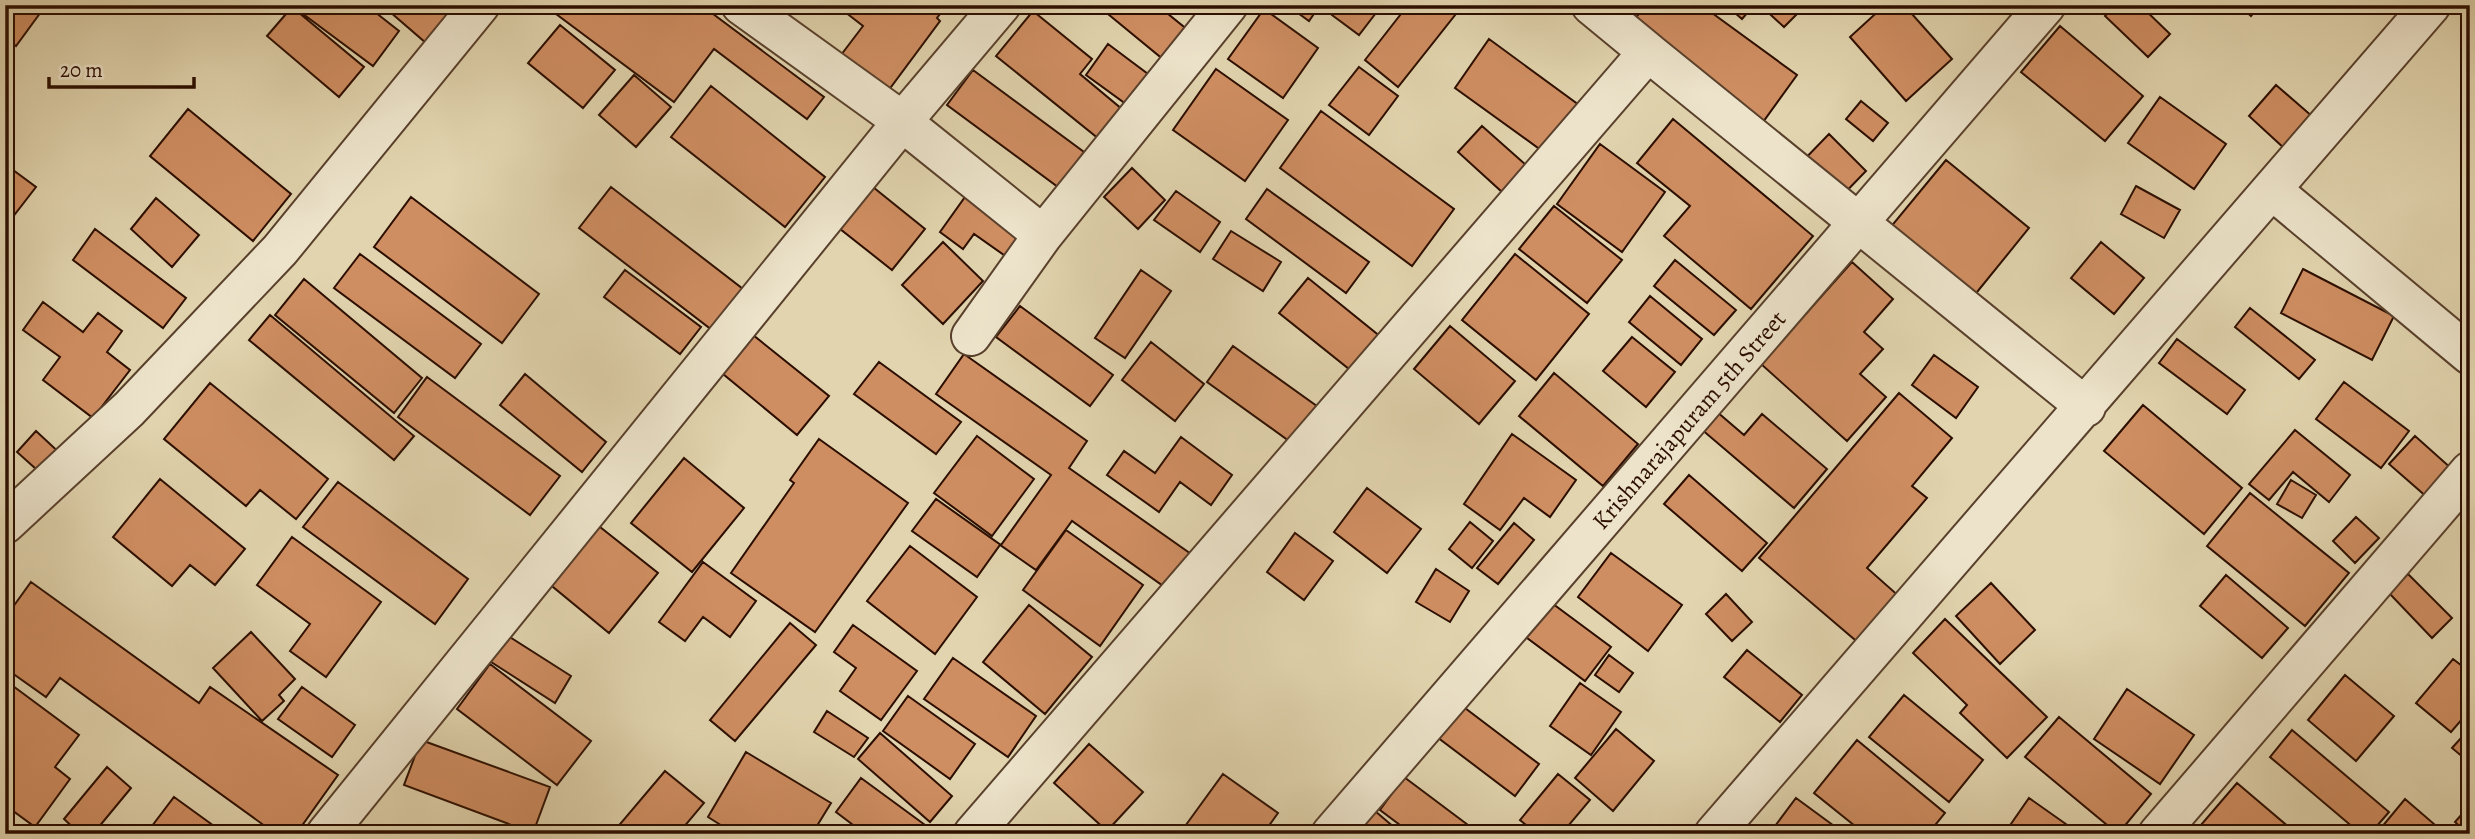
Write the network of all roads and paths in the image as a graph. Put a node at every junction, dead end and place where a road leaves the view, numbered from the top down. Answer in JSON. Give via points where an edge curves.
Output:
{"nodes":[{"id":1,"x":480,"y":5,"type":"edge"},
{"id":2,"x":741,"y":5,"type":"edge"},
{"id":3,"x":1001,"y":5,"type":"edge"},
{"id":4,"x":1228,"y":5,"type":"edge"},
{"id":5,"x":2046,"y":5,"type":"edge"},
{"id":6,"x":2431,"y":5,"type":"edge"},
{"id":7,"x":1592,"y":6,"type":"edge"},
{"id":8,"x":1648,"y":52,"type":"junction"},
{"id":9,"x":902,"y":122,"type":"junction"},
{"id":10,"x":2272,"y":190,"type":"junction"},
{"id":11,"x":1858,"y":225,"type":"junction"},
{"id":12,"x":1043,"y":236,"type":"junction"},
{"id":13,"x":971,"y":336,"type":"dead end"},
{"id":14,"x":2470,"y":355,"type":"edge"},
{"id":15,"x":2086,"y":407,"type":"junction"},
{"id":16,"x":2470,"y":471,"type":"edge"},
{"id":17,"x":5,"y":524,"type":"edge"},
{"id":18,"x":326,"y":834,"type":"edge"},
{"id":19,"x":973,"y":834,"type":"edge"},
{"id":20,"x":1331,"y":834,"type":"edge"},
{"id":21,"x":1714,"y":834,"type":"edge"},
{"id":22,"x":2158,"y":834,"type":"edge"}],
"edges":[{"from":1,"to":17,"type":"street","via":[[280,250],[129,409]]},
{"from":2,"to":9,"type":"street"},
{"from":3,"to":9,"type":"street"},
{"from":4,"to":12,"type":"street"},
{"from":5,"to":11,"type":"street","name":"Krishnarajapuram 5th Street"},
{"from":6,"to":10,"type":"street"},
{"from":7,"to":8,"type":"street"},
{"from":8,"to":11,"type":"street"},
{"from":8,"to":19,"type":"street"},
{"from":9,"to":12,"type":"street"},
{"from":9,"to":18,"type":"street"},
{"from":10,"to":14,"type":"street"},
{"from":10,"to":15,"type":"street"},
{"from":11,"to":15,"type":"street"},
{"from":11,"to":20,"type":"street","name":"Krishnarajapuram 5th Street"},
{"from":12,"to":13,"type":"street"},
{"from":15,"to":21,"type":"street"},
{"from":16,"to":22,"type":"street"}]}
